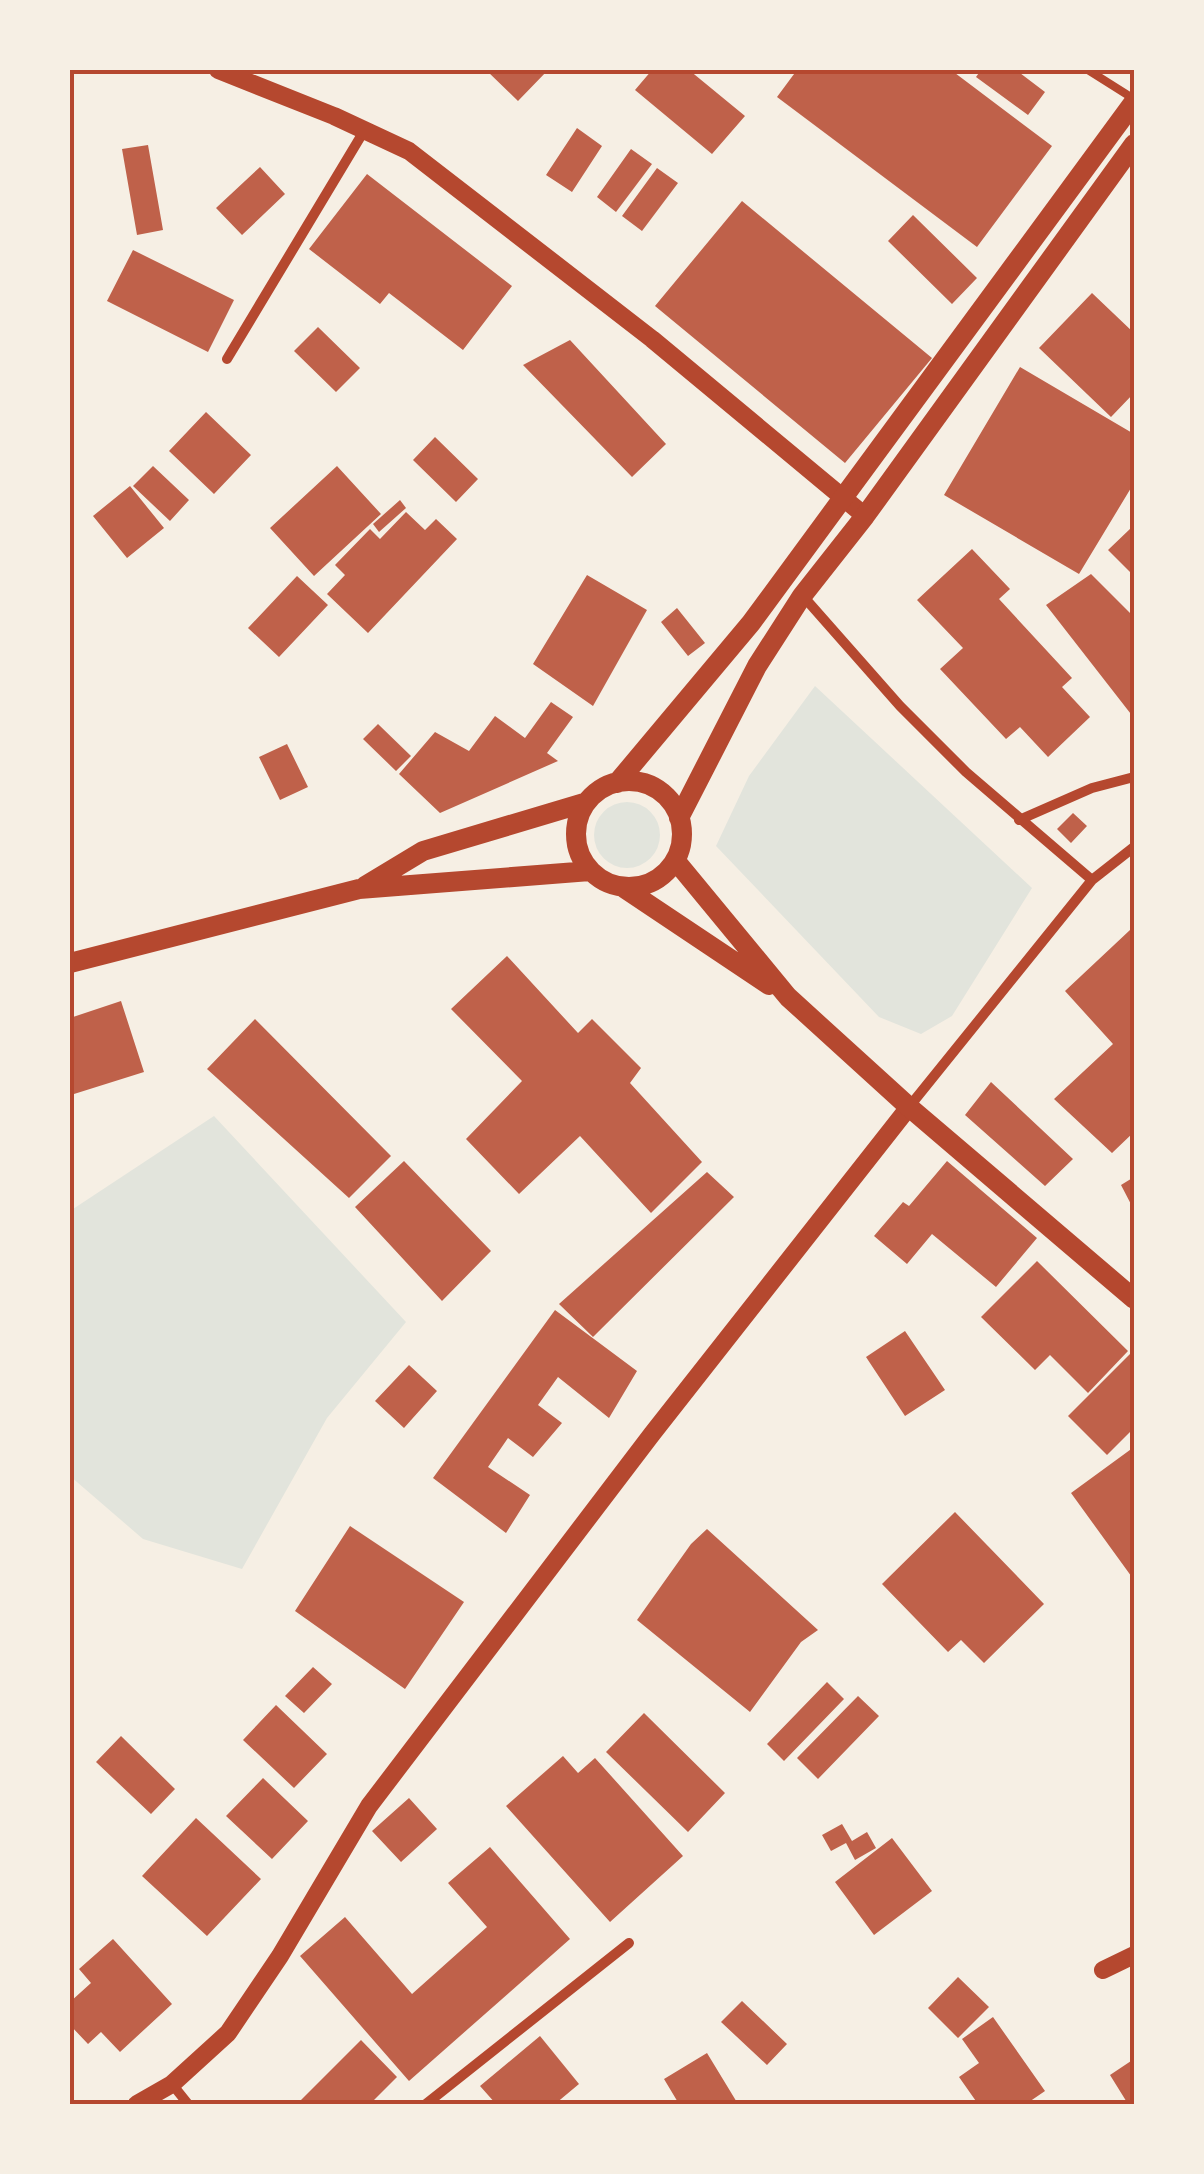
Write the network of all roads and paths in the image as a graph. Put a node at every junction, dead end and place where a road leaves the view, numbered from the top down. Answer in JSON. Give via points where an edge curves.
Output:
{"nodes":[{"id":1,"x":218,"y":70,"type":"edge"},
{"id":2,"x":1088,"y":70,"type":"edge"},
{"id":3,"x":1134,"y":100,"type":"edge"},
{"id":4,"x":364,"y":130,"type":"junction"},
{"id":5,"x":1134,"y":144,"type":"edge"},
{"id":6,"x":227,"y":359,"type":"dead end"},
{"id":7,"x":844,"y":498,"type":"junction"},
{"id":8,"x":865,"y":516,"type":"junction"},
{"id":9,"x":802,"y":596,"type":"junction"},
{"id":10,"x":1134,"y":778,"type":"edge"},
{"id":11,"x":617,"y":782,"type":"junction"},
{"id":12,"x":587,"y":802,"type":"junction"},
{"id":13,"x":680,"y":818,"type":"junction"},
{"id":14,"x":1019,"y":820,"type":"junction"},
{"id":15,"x":1134,"y":846,"type":"edge"},
{"id":16,"x":675,"y":860,"type":"junction"},
{"id":17,"x":590,"y":871,"type":"junction"},
{"id":18,"x":1092,"y":880,"type":"junction"},
{"id":19,"x":624,"y":888,"type":"junction"},
{"id":20,"x":359,"y":890,"type":"junction"},
{"id":21,"x":70,"y":963,"type":"edge"},
{"id":22,"x":788,"y":998,"type":"junction"},
{"id":23,"x":910,"y":1108,"type":"junction"},
{"id":24,"x":1134,"y":1299,"type":"edge"},
{"id":25,"x":629,"y":1943,"type":"dead end"},
{"id":26,"x":1134,"y":1955,"type":"edge"},
{"id":27,"x":1103,"y":1970,"type":"dead end"},
{"id":28,"x":172,"y":2084,"type":"junction"},
{"id":29,"x":138,"y":2104,"type":"edge"},
{"id":30,"x":188,"y":2104,"type":"edge"},
{"id":31,"x":426,"y":2104,"type":"edge"}],
"edges":[{"from":1,"to":4,"type":"street"},
{"from":2,"to":3,"type":"lane"},
{"from":3,"to":7,"type":"main road"},
{"from":4,"to":6,"type":"street"},
{"from":4,"to":7,"type":"street","via":[[409,151],[478,202]]},
{"from":5,"to":8,"type":"main road"},
{"from":7,"to":8,"type":"street"},
{"from":7,"to":11,"type":"main road","via":[[750,624]]},
{"from":8,"to":9,"type":"main road"},
{"from":9,"to":13,"type":"main road","via":[[757,666]]},
{"from":9,"to":14,"type":"street","via":[[900,706]]},
{"from":10,"to":14,"type":"street","via":[[1092,788]]},
{"from":11,"to":12,"type":"main road"},
{"from":11,"to":13,"type":"main road","via":[[662,792]]},
{"from":12,"to":17,"type":"main road","via":[[576,830]]},
{"from":12,"to":20,"type":"main road","via":[[423,851]]},
{"from":13,"to":16,"type":"main road"},
{"from":14,"to":18,"type":"street"},
{"from":15,"to":18,"type":"street"},
{"from":16,"to":19,"type":"main road","via":[[654,881]]},
{"from":16,"to":22,"type":"main road"},
{"from":17,"to":19,"type":"main road"},
{"from":17,"to":20,"type":"main road"},
{"from":18,"to":23,"type":"street"},
{"from":19,"to":22,"type":"main road"},
{"from":20,"to":21,"type":"main road"},
{"from":22,"to":23,"type":"main road"},
{"from":23,"to":24,"type":"main road"},
{"from":23,"to":28,"type":"street","via":[[369,1806],[228,2033]]},
{"from":25,"to":31,"type":"street"},
{"from":26,"to":27,"type":"street"},
{"from":28,"to":29,"type":"street"},
{"from":28,"to":30,"type":"street"}]}
